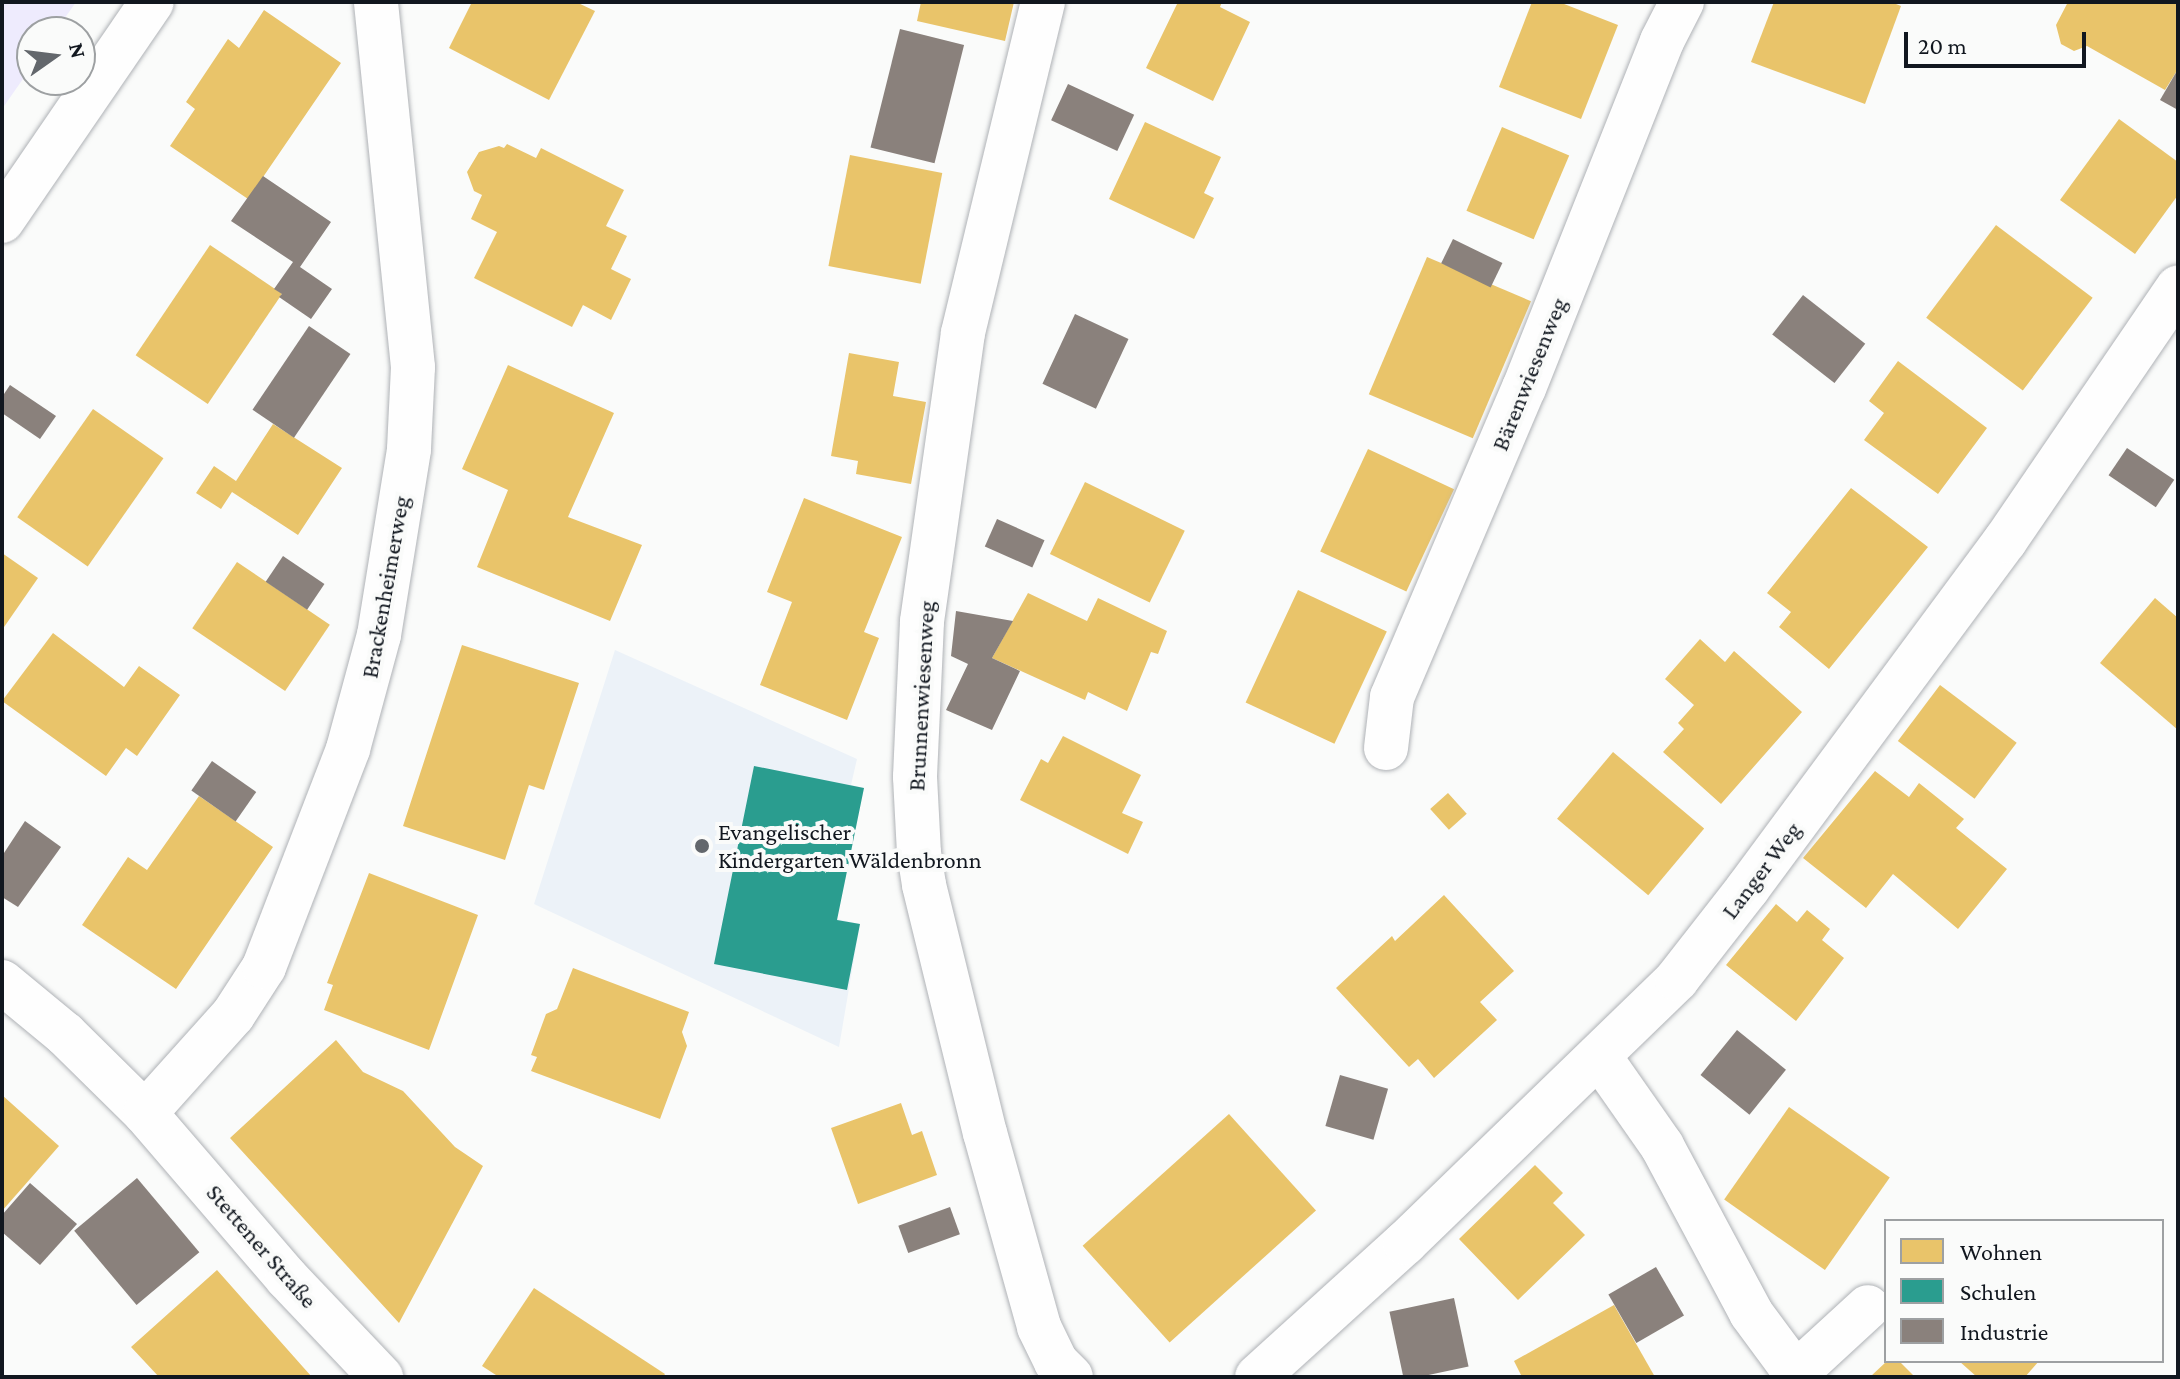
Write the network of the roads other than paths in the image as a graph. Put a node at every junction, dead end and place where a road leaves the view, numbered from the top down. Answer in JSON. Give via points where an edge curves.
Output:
{"nodes":[{"id":1,"x":152,"y":2,"type":"edge"},
{"id":2,"x":376,"y":2,"type":"edge"},
{"id":3,"x":1043,"y":2,"type":"edge"},
{"id":4,"x":1682,"y":2,"type":"edge"},
{"id":5,"x":2,"y":221,"type":"edge"},
{"id":6,"x":2178,"y":287,"type":"edge"},
{"id":7,"x":1386,"y":748,"type":"dead end"},
{"id":8,"x":2,"y":982,"type":"edge"},
{"id":9,"x":1599,"y":1056,"type":"junction"},
{"id":10,"x":145,"y":1113,"type":"junction"},
{"id":11,"x":1868,"y":1307,"type":"dead end"},
{"id":12,"x":381,"y":1377,"type":"edge"},
{"id":13,"x":1071,"y":1377,"type":"edge"},
{"id":14,"x":1257,"y":1377,"type":"edge"}],
"edges":[{"from":1,"to":5,"type":"street"},
{"from":2,"to":10,"type":"street","name":"Brackenheimerweg","via":[[411,322],[413,408],[397,542],[367,689],[284,922],[246,997]]},
{"from":3,"to":13,"type":"street","name":"Brunnenwiesenweg","via":[[977,271],[951,409],[922,622],[915,777],[924,885],[985,1133],[1039,1327],[1056,1362]]},
{"from":4,"to":7,"type":"street","name":"Bärenwiesenweg","via":[[1392,697]]},
{"from":6,"to":9,"type":"street","name":"Langer Weg","via":[[2005,541],[1748,888],[1677,979]]},
{"from":8,"to":10,"type":"street","name":"Stettener Straße","via":[[65,1034]]},
{"from":9,"to":11,"type":"street","via":[[1662,1146],[1751,1313],[1788,1363],[1806,1364]]},
{"from":9,"to":14,"type":"street","name":"Langer Weg"},
{"from":10,"to":12,"type":"street","name":"Stettener Straße","via":[[287,1278]]}]}
